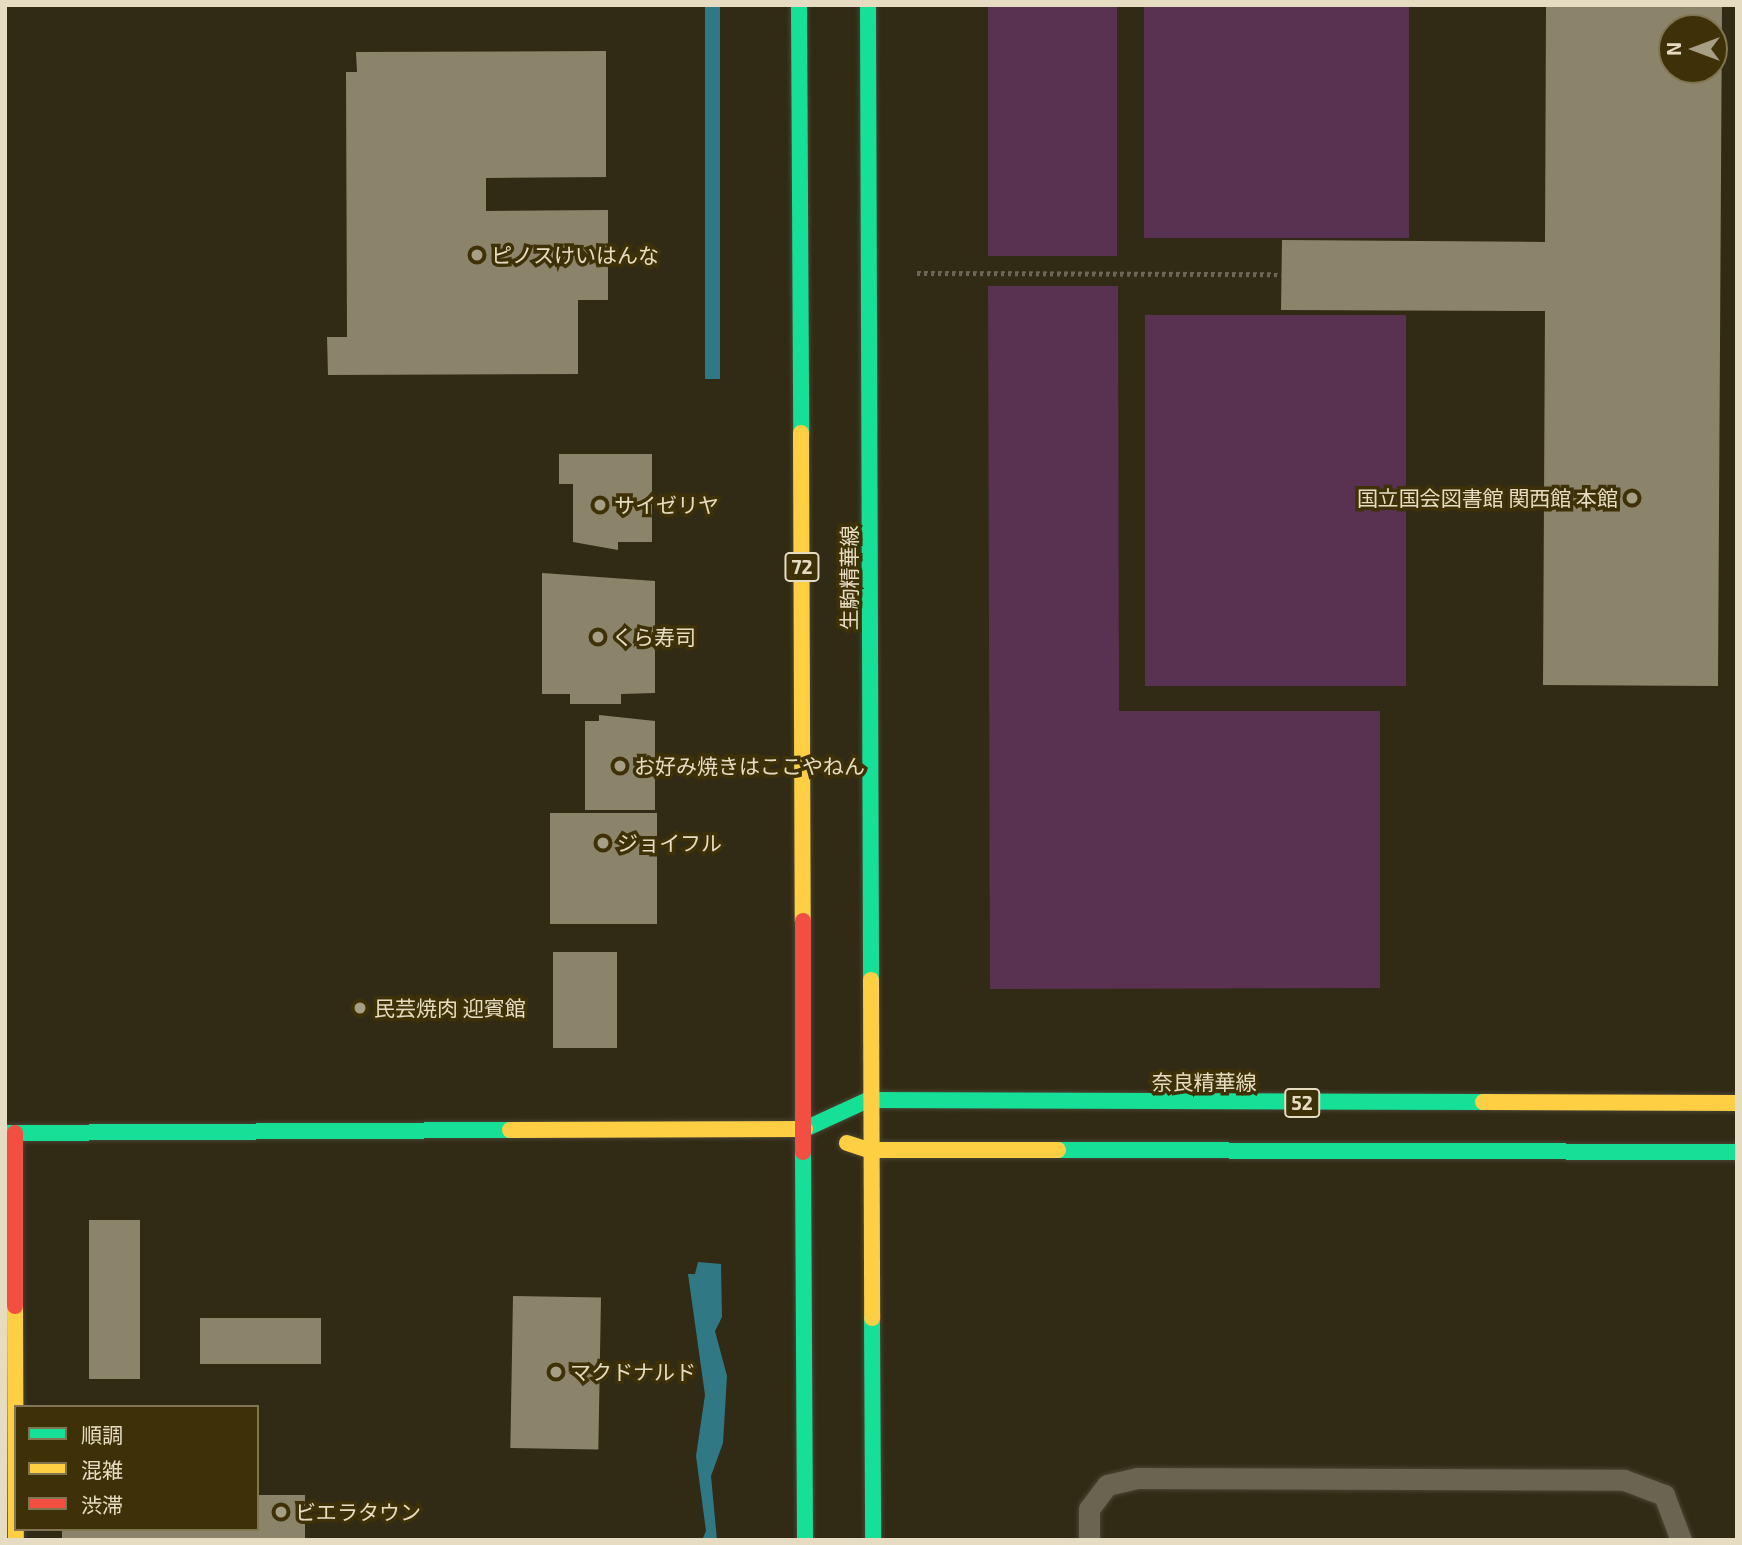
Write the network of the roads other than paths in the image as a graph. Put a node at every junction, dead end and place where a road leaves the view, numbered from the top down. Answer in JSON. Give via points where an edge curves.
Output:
{"nodes":[{"id":1,"x":799,"y":5,"type":"edge"},
{"id":2,"x":868,"y":5,"type":"edge"},
{"id":3,"x":868,"y":1100,"type":"junction"},
{"id":4,"x":1737,"y":1103,"type":"edge"},
{"id":5,"x":805,"y":1129,"type":"junction"},
{"id":6,"x":10,"y":1133,"type":"edge"},
{"id":7,"x":869,"y":1150,"type":"junction"},
{"id":8,"x":1737,"y":1152,"type":"edge"},
{"id":9,"x":14,"y":1405,"type":"edge"},
{"id":10,"x":805,"y":1540,"type":"edge"},
{"id":11,"x":873,"y":1540,"type":"edge"},
{"id":12,"x":1089,"y":1540,"type":"edge"},
{"id":13,"x":1681,"y":1540,"type":"edge"}],
"edges":[{"from":1,"to":5,"type":"main road","number":"72"},
{"from":2,"to":3,"type":"main road","name":"生駒精華線"},
{"from":3,"to":4,"type":"main road","name":"奈良精華線","number":"52"},
{"from":3,"to":5,"type":"main road","name":"奈良精華線","number":"52"},
{"from":3,"to":7,"type":"main road","name":"生駒精華線"},
{"from":5,"to":6,"type":"main road"},
{"from":5,"to":7,"type":"main road","number":"52"},
{"from":5,"to":10,"type":"main road"},
{"from":6,"to":9,"type":"main road"},
{"from":7,"to":8,"type":"main road","number":"52"},
{"from":7,"to":11,"type":"main road"},
{"from":12,"to":13,"type":"lane","via":[[1089,1508],[1107,1485],[1137,1478],[1624,1480],[1664,1495]]}]}
